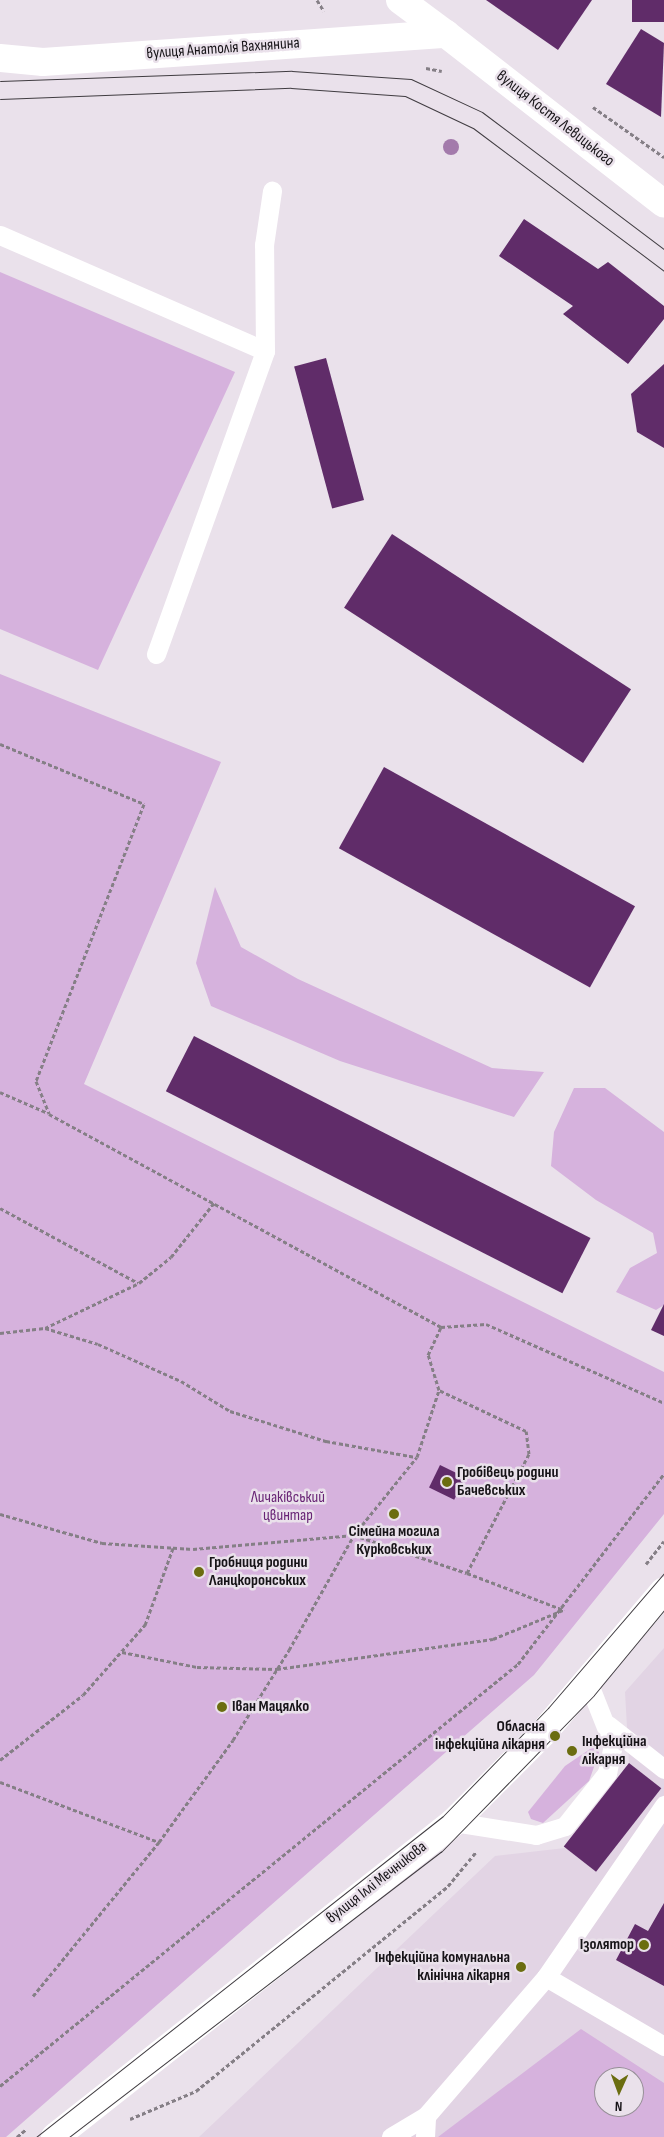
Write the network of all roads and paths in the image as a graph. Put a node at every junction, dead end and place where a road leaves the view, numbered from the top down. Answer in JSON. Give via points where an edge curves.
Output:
{"nodes":[{"id":1,"x":317,"y":0,"type":"edge"},
{"id":2,"x":400,"y":0,"type":"edge"},
{"id":3,"x":326,"y":14,"type":"dead end"},
{"id":4,"x":446,"y":34,"type":"junction"},
{"id":5,"x":0,"y":58,"type":"edge"},
{"id":6,"x":418,"y":66,"type":"dead end"},
{"id":7,"x":451,"y":77,"type":"dead end"},
{"id":8,"x":272,"y":191,"type":"dead end"},
{"id":9,"x":664,"y":204,"type":"edge"},
{"id":10,"x":0,"y":235,"type":"edge"},
{"id":11,"x":265,"y":351,"type":"junction"},
{"id":12,"x":156,"y":654,"type":"dead end"},
{"id":13,"x":0,"y":744,"type":"edge"},
{"id":14,"x":0,"y":1092,"type":"edge"},
{"id":15,"x":49,"y":1114,"type":"junction"},
{"id":16,"x":214,"y":1203,"type":"junction"},
{"id":17,"x":0,"y":1208,"type":"edge"},
{"id":18,"x":139,"y":1283,"type":"junction"},
{"id":19,"x":442,"y":1327,"type":"junction"},
{"id":20,"x":45,"y":1328,"type":"junction"},
{"id":21,"x":0,"y":1333,"type":"edge"},
{"id":22,"x":439,"y":1390,"type":"junction"},
{"id":23,"x":664,"y":1403,"type":"edge"},
{"id":24,"x":417,"y":1457,"type":"junction"},
{"id":25,"x":664,"y":1474,"type":"edge"},
{"id":26,"x":0,"y":1514,"type":"edge"},
{"id":27,"x":354,"y":1535,"type":"junction"},
{"id":28,"x":664,"y":1541,"type":"edge"},
{"id":29,"x":173,"y":1548,"type":"junction"},
{"id":30,"x":640,"y":1572,"type":"dead end"},
{"id":31,"x":467,"y":1573,"type":"junction"},
{"id":32,"x":664,"y":1591,"type":"edge"},
{"id":33,"x":564,"y":1610,"type":"junction"},
{"id":34,"x":122,"y":1652,"type":"junction"},
{"id":35,"x":277,"y":1670,"type":"junction"},
{"id":36,"x":588,"y":1682,"type":"junction"},
{"id":37,"x":608,"y":1725,"type":"junction"},
{"id":38,"x":0,"y":1760,"type":"edge"},
{"id":39,"x":664,"y":1769,"type":"edge"},
{"id":40,"x":0,"y":1782,"type":"edge"},
{"id":41,"x":664,"y":1805,"type":"edge"},
{"id":42,"x":454,"y":1822,"type":"junction"},
{"id":43,"x":494,"y":1830,"type":"junction"},
{"id":44,"x":159,"y":1842,"type":"junction"},
{"id":45,"x":546,"y":1977,"type":"junction"},
{"id":46,"x":33,"y":1996,"type":"dead end"},
{"id":47,"x":664,"y":2046,"type":"edge"},
{"id":48,"x":0,"y":2086,"type":"edge"},
{"id":49,"x":426,"y":2116,"type":"junction"},
{"id":50,"x":120,"y":2125,"type":"dead end"},
{"id":51,"x":30,"y":2127,"type":"dead end"},
{"id":52,"x":22,"y":2135,"type":"edge"},
{"id":53,"x":17,"y":2137,"type":"edge"},
{"id":54,"x":55,"y":2137,"type":"edge"},
{"id":55,"x":390,"y":2137,"type":"edge"},
{"id":56,"x":425,"y":2137,"type":"edge"}],
"edges":[{"from":1,"to":3,"type":"path"},
{"from":2,"to":4,"type":"main road","name":"вулиця Костя Левицького"},
{"from":4,"to":5,"type":"main road","name":"вулиця Анатолія Вахнянина","via":[[43,62]]},
{"from":4,"to":9,"type":"main road","name":"вулиця Костя Левицького"},
{"from":6,"to":7,"type":"path"},
{"from":8,"to":11,"type":"lane","via":[[264,245]]},
{"from":10,"to":11,"type":"lane"},
{"from":11,"to":12,"type":"lane"},
{"from":13,"to":15,"type":"path","via":[[144,804],[36,1081]]},
{"from":14,"to":15,"type":"path"},
{"from":15,"to":16,"type":"path"},
{"from":16,"to":18,"type":"path","via":[[171,1257]]},
{"from":16,"to":19,"type":"path"},
{"from":17,"to":18,"type":"path"},
{"from":18,"to":20,"type":"path"},
{"from":19,"to":22,"type":"path","via":[[428,1355]]},
{"from":19,"to":23,"type":"path","via":[[486,1324]]},
{"from":20,"to":21,"type":"path"},
{"from":20,"to":24,"type":"path","via":[[107,1347],[181,1381],[230,1411],[326,1441]]},
{"from":22,"to":24,"type":"path"},
{"from":22,"to":31,"type":"path","via":[[526,1431],[529,1454]]},
{"from":24,"to":27,"type":"path"},
{"from":25,"to":33,"type":"path"},
{"from":26,"to":29,"type":"path","via":[[102,1543]]},
{"from":27,"to":29,"type":"path"},
{"from":27,"to":31,"type":"path"},
{"from":27,"to":35,"type":"path"},
{"from":28,"to":30,"type":"path"},
{"from":29,"to":34,"type":"path","via":[[145,1625]]},
{"from":31,"to":33,"type":"path"},
{"from":32,"to":36,"type":"main road","name":"вулиця Іллі Мечникова"},
{"from":33,"to":35,"type":"path","via":[[493,1639]]},
{"from":33,"to":48,"type":"path","via":[[518,1664]]},
{"from":34,"to":35,"type":"path","via":[[198,1667]]},
{"from":34,"to":38,"type":"path","via":[[83,1695]]},
{"from":35,"to":44,"type":"path"},
{"from":36,"to":37,"type":"lane"},
{"from":36,"to":42,"type":"main road","name":"вулиця Іллі Мечникова"},
{"from":37,"to":39,"type":"lane"},
{"from":37,"to":43,"type":"lane","via":[[613,1745],[607,1773],[565,1826],[536,1835]]},
{"from":40,"to":44,"type":"path"},
{"from":41,"to":45,"type":"lane"},
{"from":42,"to":43,"type":"lane"},
{"from":42,"to":54,"type":"main road","name":"вулиця Іллі Мечникова"},
{"from":43,"to":50,"type":"path","via":[[448,1886],[196,2091],[150,2108]]},
{"from":44,"to":46,"type":"path"},
{"from":45,"to":47,"type":"lane"},
{"from":45,"to":49,"type":"lane"},
{"from":49,"to":55,"type":"lane"},
{"from":49,"to":56,"type":"lane"},
{"from":51,"to":52,"type":"path"},
{"from":52,"to":53,"type":"path"}]}
